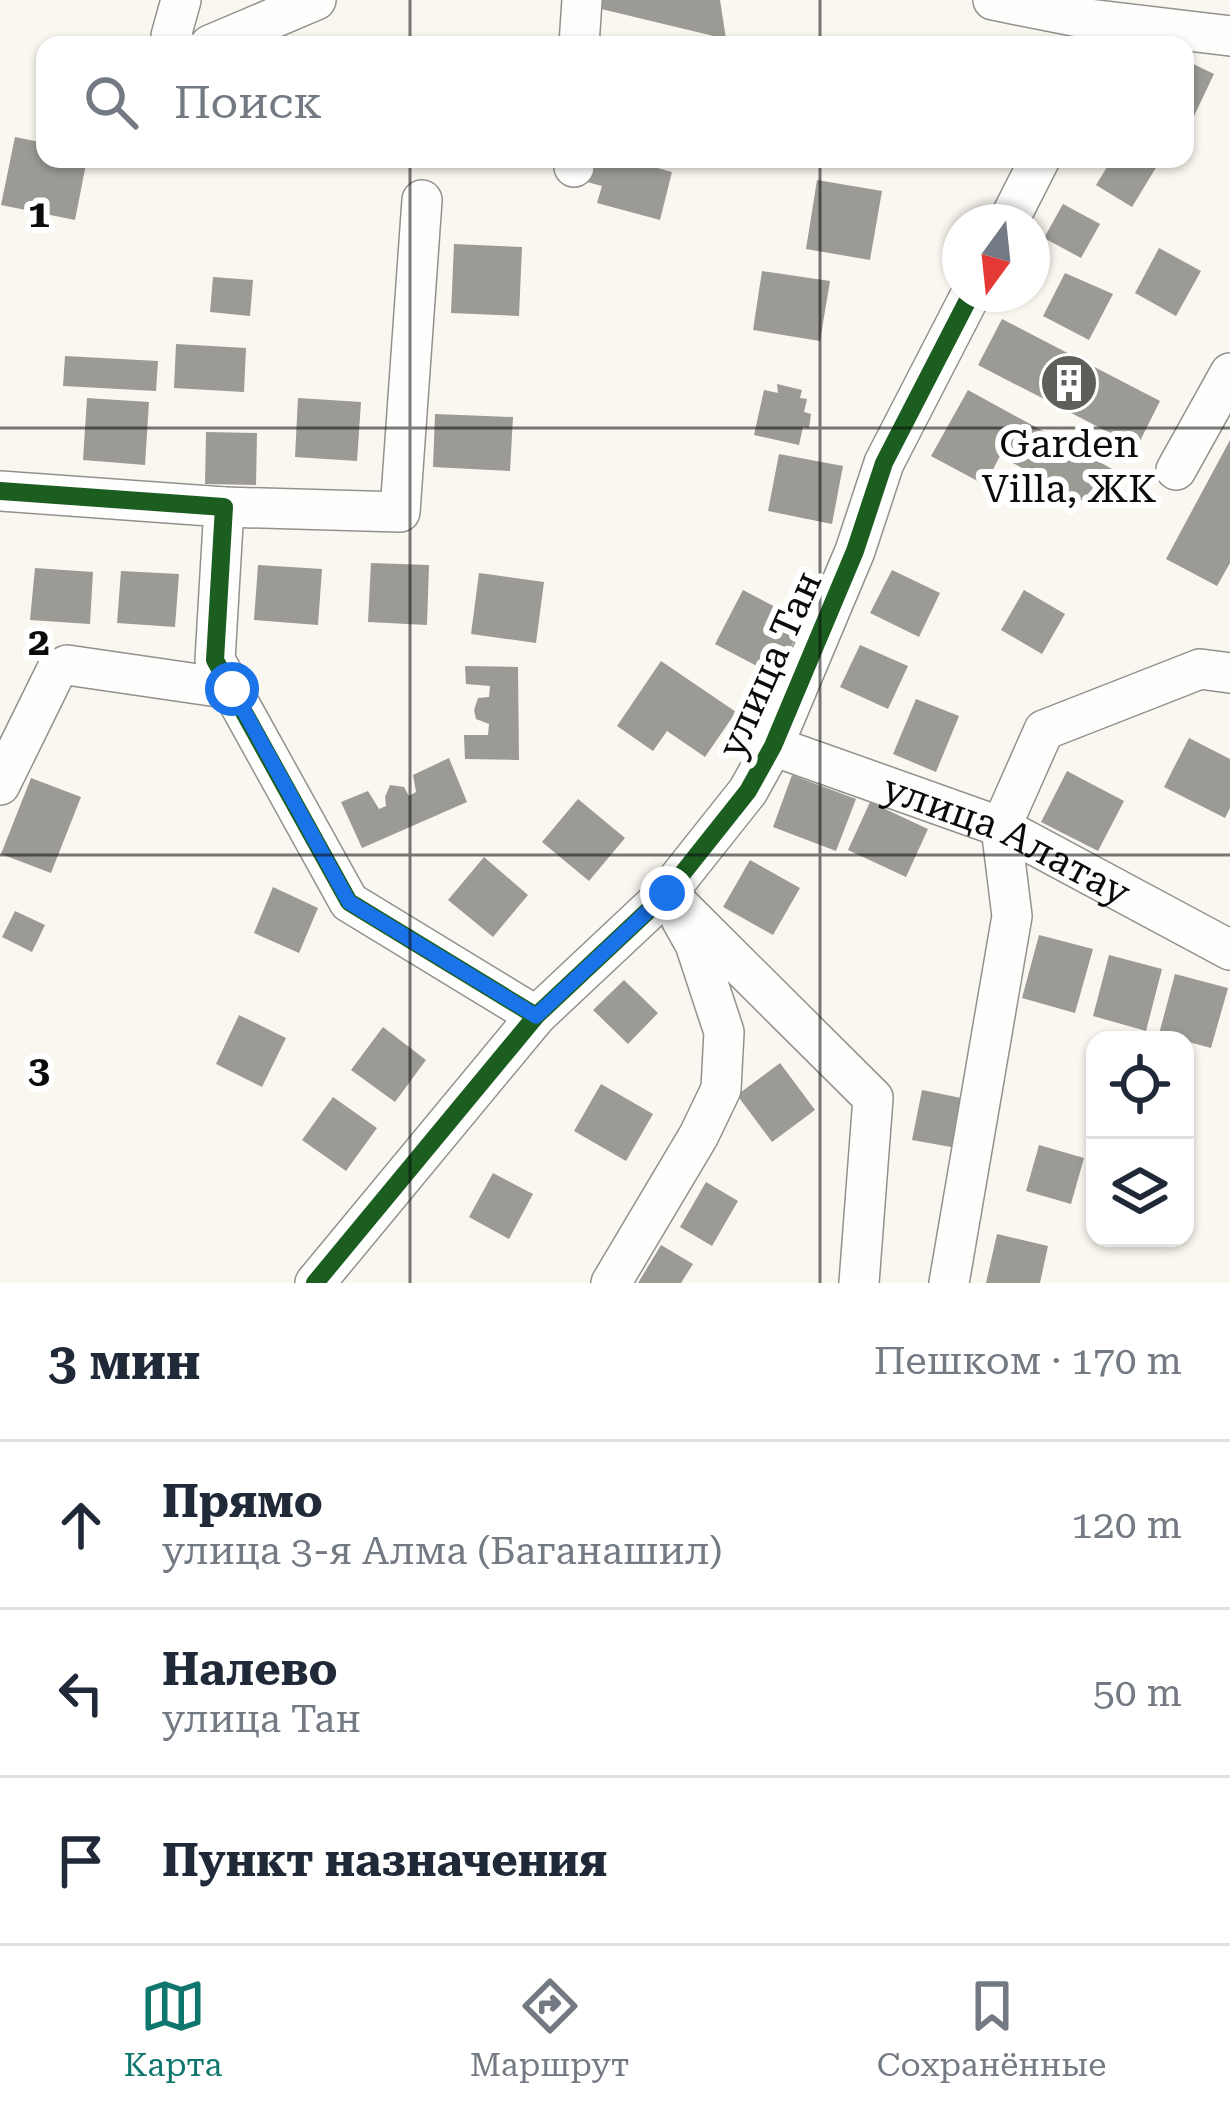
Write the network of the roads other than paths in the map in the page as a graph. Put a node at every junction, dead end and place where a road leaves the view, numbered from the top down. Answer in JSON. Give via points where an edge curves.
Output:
{"nodes":[{"id":1,"x":181,"y":0,"type":"edge"},
{"id":2,"x":316,"y":0,"type":"edge"},
{"id":3,"x":582,"y":0,"type":"edge"},
{"id":4,"x":993,"y":0,"type":"edge"},
{"id":5,"x":1090,"y":32,"type":"edge"},
{"id":6,"x":171,"y":36,"type":"edge"},
{"id":7,"x":230,"y":36,"type":"edge"},
{"id":8,"x":580,"y":36,"type":"edge"},
{"id":9,"x":1230,"y":36,"type":"edge"},
{"id":10,"x":1035,"y":168,"type":"edge"},
{"id":11,"x":422,"y":200,"type":"dead end"},
{"id":12,"x":1017,"y":204,"type":"edge"},
{"id":13,"x":962,"y":312,"type":"edge"},
{"id":14,"x":1230,"y":373,"type":"edge"},
{"id":15,"x":1176,"y":470,"type":"dead end"},
{"id":16,"x":0,"y":491,"type":"edge"},
{"id":17,"x":224,"y":507,"type":"junction"},
{"id":18,"x":1230,"y":673,"type":"edge"},
{"id":19,"x":232,"y":689,"type":"junction"},
{"id":20,"x":773,"y":746,"type":"junction"},
{"id":21,"x":0,"y":785,"type":"edge"},
{"id":22,"x":1001,"y":827,"type":"junction"},
{"id":23,"x":667,"y":893,"type":"junction"},
{"id":24,"x":1230,"y":950,"type":"edge"},
{"id":25,"x":536,"y":1016,"type":"junction"},
{"id":26,"x":951,"y":1282,"type":"edge"},
{"id":27,"x":316,"y":1283,"type":"edge"},
{"id":28,"x":611,"y":1283,"type":"edge"},
{"id":29,"x":859,"y":1283,"type":"edge"}],
"edges":[{"from":1,"to":6,"type":"street"},
{"from":2,"to":7,"type":"street"},
{"from":3,"to":8,"type":"street"},
{"from":4,"to":5,"type":"street"},
{"from":5,"to":9,"type":"street"},
{"from":10,"to":12,"type":"street"},
{"from":11,"to":17,"type":"street","via":[[400,512]]},
{"from":13,"to":20,"type":"street","name":"улица Тан","via":[[884,463]]},
{"from":14,"to":15,"type":"street"},
{"from":16,"to":17,"type":"street"},
{"from":17,"to":19,"type":"street","via":[[215,660]]},
{"from":18,"to":22,"type":"street","via":[[1200,669],[1044,730]]},
{"from":19,"to":21,"type":"street","via":[[67,665],[56,671]]},
{"from":19,"to":25,"type":"street","via":[[349,902]]},
{"from":20,"to":22,"type":"street","name":"улица Алатау"},
{"from":20,"to":23,"type":"street","name":"улица Тан","via":[[748,791]]},
{"from":22,"to":24,"type":"street","name":"улица Алатау"},
{"from":22,"to":26,"type":"street","via":[[1012,916]]},
{"from":23,"to":25,"type":"street","name":"улица Тан"},
{"from":23,"to":28,"type":"street","via":[[695,944],[724,1032],[721,1089]]},
{"from":23,"to":29,"type":"street","via":[[873,1098]]},
{"from":25,"to":27,"type":"street","name":"улица Тан"}]}
